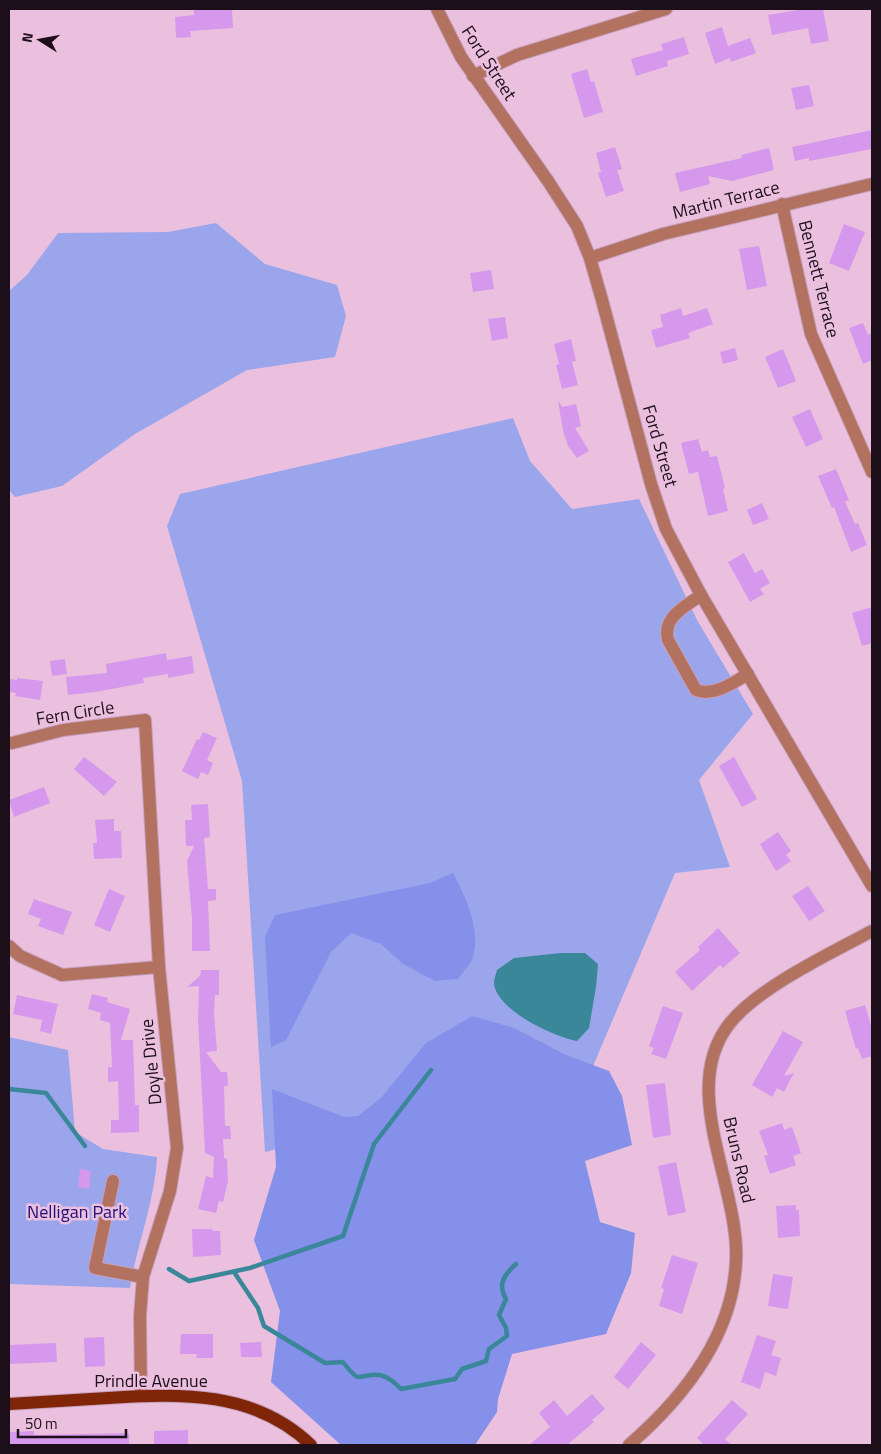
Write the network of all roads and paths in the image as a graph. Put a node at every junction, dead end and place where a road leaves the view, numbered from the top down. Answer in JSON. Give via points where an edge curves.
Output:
{"nodes":[{"id":1,"x":437,"y":9,"type":"edge"},
{"id":2,"x":666,"y":9,"type":"edge"},
{"id":3,"x":473,"y":76,"type":"junction"},
{"id":4,"x":872,"y":184,"type":"edge"},
{"id":5,"x":782,"y":204,"type":"junction"},
{"id":6,"x":590,"y":258,"type":"junction"},
{"id":7,"x":872,"y":472,"type":"edge"},
{"id":8,"x":701,"y":595,"type":"junction"},
{"id":9,"x":748,"y":674,"type":"junction"},
{"id":10,"x":145,"y":720,"type":"joint"},
{"id":11,"x":12,"y":742,"type":"dead end"},
{"id":12,"x":872,"y":886,"type":"edge"},
{"id":13,"x":872,"y":931,"type":"edge"},
{"id":14,"x":9,"y":946,"type":"edge"},
{"id":15,"x":159,"y":967,"type":"junction"},
{"id":16,"x":113,"y":1181,"type":"dead end"},
{"id":17,"x":143,"y":1277,"type":"junction"},
{"id":18,"x":141,"y":1396,"type":"junction"},
{"id":19,"x":9,"y":1404,"type":"edge"},
{"id":20,"x":311,"y":1445,"type":"edge"},
{"id":21,"x":629,"y":1445,"type":"edge"}],
"edges":[{"from":1,"to":3,"type":"street","name":"Ford Street"},
{"from":2,"to":3,"type":"street","via":[[525,53]]},
{"from":3,"to":6,"type":"street","name":"Ford Street","via":[[558,195]]},
{"from":4,"to":5,"type":"street","name":"Martin Terrace"},
{"from":5,"to":6,"type":"street","name":"Martin Terrace","via":[[663,234]]},
{"from":5,"to":7,"type":"street","name":"Bennett Terrace","via":[[811,334]]},
{"from":6,"to":8,"type":"street","name":"Ford Street","via":[[651,484],[666,529]]},
{"from":8,"to":9,"type":"street","name":"Ford Street"},
{"from":8,"to":9,"type":"street","via":[[671,618],[666,633],[696,690],[704,693],[713,691]]},
{"from":9,"to":12,"type":"street","name":"Ford Street"},
{"from":10,"to":11,"type":"street","name":"Fern Circle","via":[[63,730]]},
{"from":10,"to":15,"type":"street","name":"Doyle Drive"},
{"from":13,"to":21,"type":"street","name":"Bruns Road","via":[[793,974],[745,1008],[720,1038],[712,1060],[708,1100],[734,1214],[736,1261],[730,1296],[718,1332],[701,1367],[678,1398]]},
{"from":14,"to":15,"type":"street","via":[[20,956],[62,975]]},
{"from":15,"to":17,"type":"street","name":"Doyle Drive","via":[[177,1148],[170,1191]]},
{"from":16,"to":17,"type":"street","via":[[95,1268]]},
{"from":17,"to":18,"type":"street","name":"Doyle Drive"},
{"from":18,"to":19,"type":"main road","name":"Prindle Avenue"},
{"from":18,"to":20,"type":"main road","name":"Prindle Avenue","via":[[193,1395],[238,1403],[280,1422]]}]}
